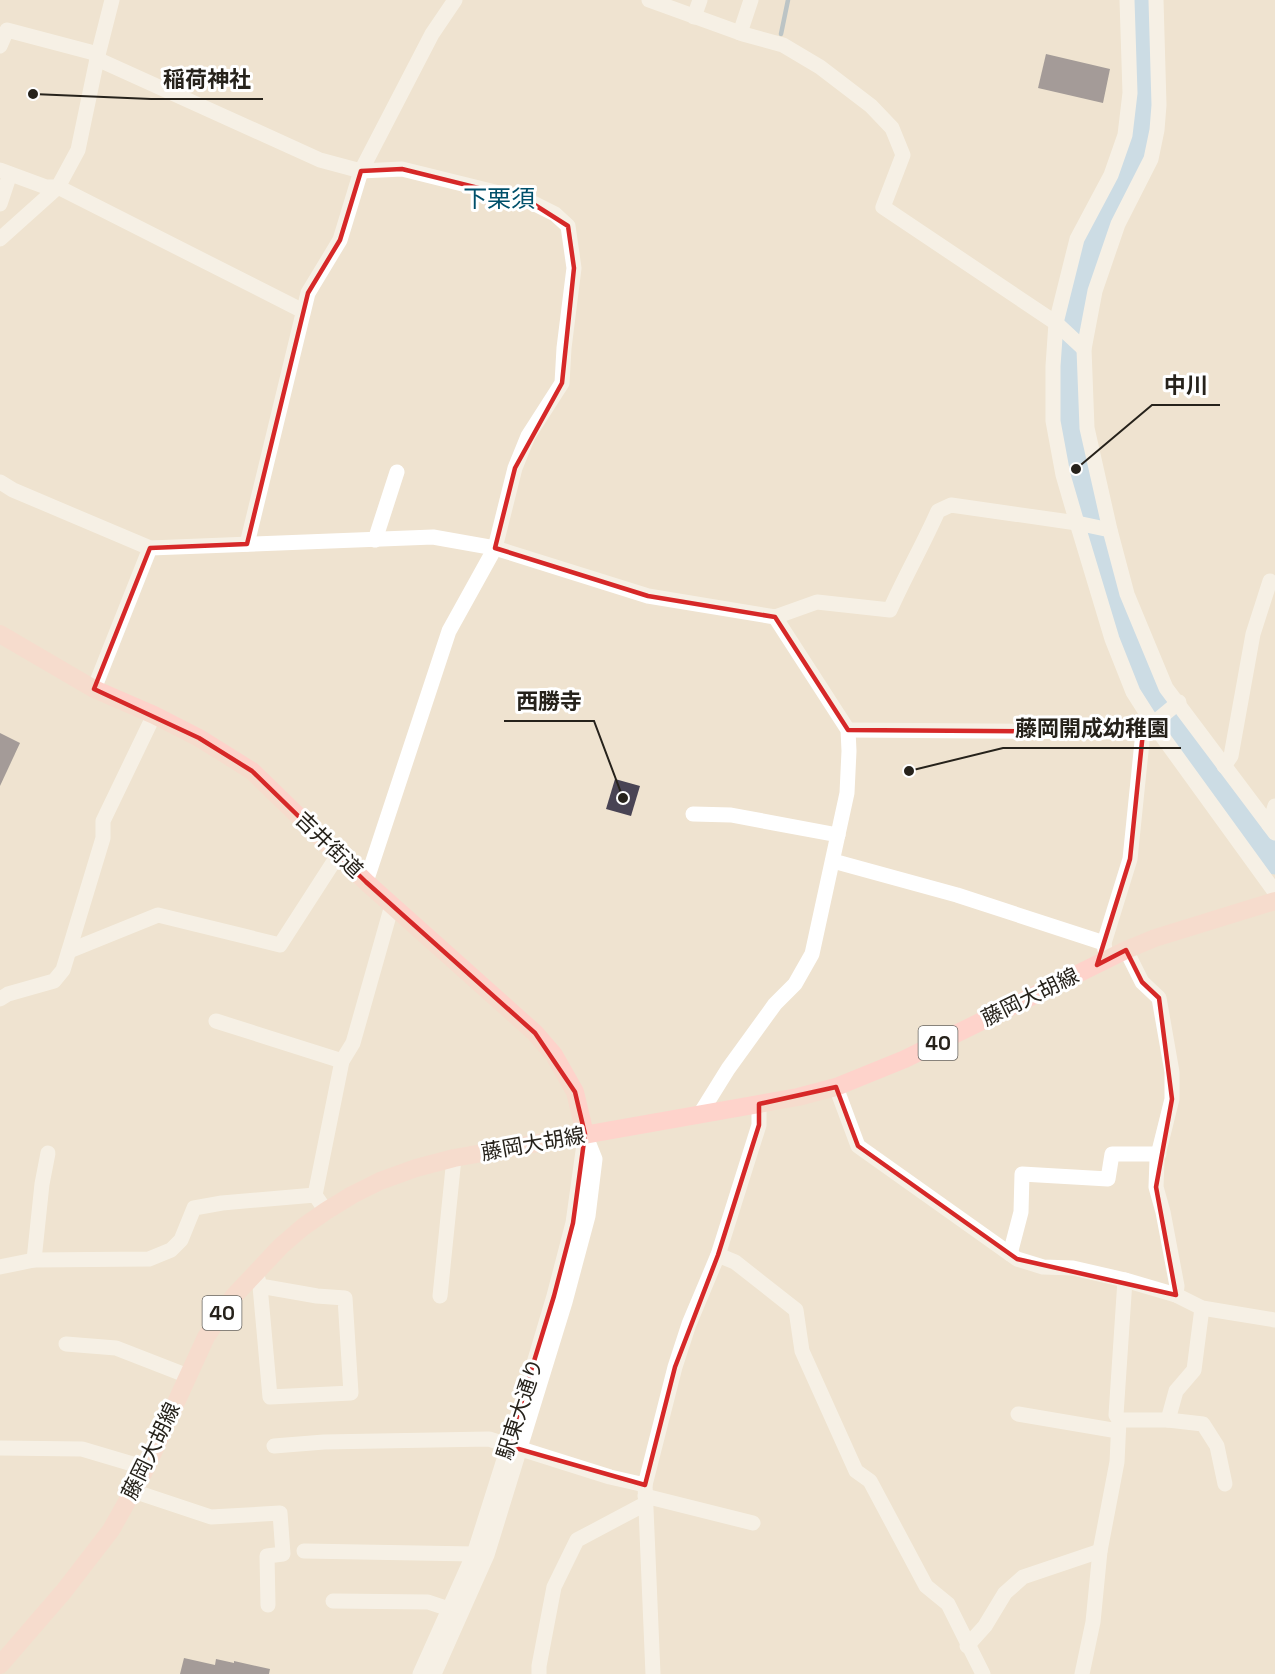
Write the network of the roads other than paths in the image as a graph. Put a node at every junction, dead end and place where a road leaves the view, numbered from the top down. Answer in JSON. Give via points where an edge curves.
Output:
{"nodes":[{"id":1,"x":112,"y":0,"type":"edge"},
{"id":2,"x":454,"y":0,"type":"edge"},
{"id":3,"x":649,"y":0,"type":"edge"},
{"id":4,"x":700,"y":0,"type":"edge"},
{"id":5,"x":751,"y":0,"type":"edge"},
{"id":6,"x":1127,"y":0,"type":"edge"},
{"id":7,"x":1156,"y":0,"type":"edge"},
{"id":8,"x":694,"y":16,"type":"junction"},
{"id":9,"x":740,"y":33,"type":"junction"},
{"id":10,"x":0,"y":46,"type":"edge"},
{"id":11,"x":98,"y":57,"type":"junction"},
{"id":12,"x":361,"y":171,"type":"junction"},
{"id":13,"x":5,"y":172,"type":"edge"},
{"id":14,"x":58,"y":187,"type":"junction"},
{"id":15,"x":0,"y":204,"type":"edge"},
{"id":16,"x":0,"y":239,"type":"edge"},
{"id":17,"x":303,"y":311,"type":"junction"},
{"id":18,"x":1056,"y":323,"type":"junction"},
{"id":19,"x":1084,"y":349,"type":"junction"},
{"id":20,"x":397,"y":471,"type":"dead end"},
{"id":21,"x":0,"y":482,"type":"edge"},
{"id":22,"x":1077,"y":523,"type":"junction"},
{"id":23,"x":1110,"y":530,"type":"junction"},
{"id":24,"x":375,"y":540,"type":"junction"},
{"id":25,"x":247,"y":544,"type":"junction"},
{"id":26,"x":150,"y":548,"type":"junction"},
{"id":27,"x":495,"y":548,"type":"junction"},
{"id":28,"x":1270,"y":581,"type":"dead end"},
{"id":29,"x":775,"y":617,"type":"junction"},
{"id":30,"x":0,"y":634,"type":"edge"},
{"id":31,"x":94,"y":689,"type":"junction"},
{"id":32,"x":1179,"y":702,"type":"junction"},
{"id":33,"x":154,"y":715,"type":"junction"},
{"id":34,"x":1148,"y":728,"type":"junction"},
{"id":35,"x":848,"y":729,"type":"junction"},
{"id":36,"x":1224,"y":766,"type":"junction"},
{"id":37,"x":1275,"y":806,"type":"edge"},
{"id":38,"x":693,"y":814,"type":"dead end"},
{"id":39,"x":1272,"y":829,"type":"edge"},
{"id":40,"x":838,"y":835,"type":"junction"},
{"id":41,"x":338,"y":855,"type":"junction"},
{"id":42,"x":833,"y":861,"type":"junction"},
{"id":43,"x":366,"y":882,"type":"junction"},
{"id":44,"x":1275,"y":892,"type":"edge"},
{"id":45,"x":1275,"y":901,"type":"edge"},
{"id":46,"x":392,"y":905,"type":"junction"},
{"id":47,"x":69,"y":951,"type":"junction"},
{"id":48,"x":1105,"y":951,"type":"junction"},
{"id":49,"x":1126,"y":951,"type":"junction"},
{"id":50,"x":0,"y":999,"type":"edge"},
{"id":51,"x":216,"y":1022,"type":"dead end"},
{"id":52,"x":342,"y":1061,"type":"junction"},
{"id":53,"x":836,"y":1087,"type":"junction"},
{"id":54,"x":759,"y":1104,"type":"junction"},
{"id":55,"x":700,"y":1114,"type":"junction"},
{"id":56,"x":585,"y":1134,"type":"junction"},
{"id":57,"x":48,"y":1153,"type":"dead end"},
{"id":58,"x":1159,"y":1154,"type":"junction"},
{"id":59,"x":454,"y":1158,"type":"junction"},
{"id":60,"x":315,"y":1195,"type":"junction"},
{"id":61,"x":326,"y":1211,"type":"junction"},
{"id":62,"x":1010,"y":1254,"type":"junction"},
{"id":63,"x":718,"y":1255,"type":"junction"},
{"id":64,"x":34,"y":1260,"type":"junction"},
{"id":65,"x":0,"y":1267,"type":"edge"},
{"id":66,"x":258,"y":1279,"type":"junction"},
{"id":67,"x":1125,"y":1280,"type":"junction"},
{"id":68,"x":1176,"y":1295,"type":"junction"},
{"id":69,"x":440,"y":1296,"type":"dead end"},
{"id":70,"x":1202,"y":1308,"type":"junction"},
{"id":71,"x":1275,"y":1320,"type":"edge"},
{"id":72,"x":66,"y":1344,"type":"dead end"},
{"id":73,"x":188,"y":1376,"type":"junction"},
{"id":74,"x":1018,"y":1414,"type":"dead end"},
{"id":75,"x":1168,"y":1420,"type":"junction"},
{"id":76,"x":1119,"y":1425,"type":"junction"},
{"id":77,"x":274,"y":1446,"type":"dead end"},
{"id":78,"x":514,"y":1447,"type":"junction"},
{"id":79,"x":0,"y":1448,"type":"edge"},
{"id":80,"x":146,"y":1468,"type":"junction"},
{"id":81,"x":1225,"y":1484,"type":"dead end"},
{"id":82,"x":133,"y":1491,"type":"junction"},
{"id":83,"x":645,"y":1495,"type":"junction"},
{"id":84,"x":753,"y":1523,"type":"dead end"},
{"id":85,"x":304,"y":1551,"type":"dead end"},
{"id":86,"x":1100,"y":1551,"type":"junction"},
{"id":87,"x":474,"y":1554,"type":"junction"},
{"id":88,"x":333,"y":1600,"type":"dead end"},
{"id":89,"x":268,"y":1605,"type":"dead end"},
{"id":90,"x":449,"y":1609,"type":"junction"},
{"id":91,"x":967,"y":1646,"type":"junction"},
{"id":92,"x":0,"y":1665,"type":"edge"},
{"id":93,"x":972,"y":1667,"type":"edge"},
{"id":94,"x":420,"y":1674,"type":"edge"},
{"id":95,"x":434,"y":1674,"type":"edge"},
{"id":96,"x":539,"y":1674,"type":"edge"},
{"id":97,"x":653,"y":1674,"type":"edge"},
{"id":98,"x":983,"y":1674,"type":"edge"},
{"id":99,"x":1082,"y":1674,"type":"edge"}],
"edges":[{"from":1,"to":11,"type":"street"},
{"from":2,"to":12,"type":"street","via":[[427,43]]},
{"from":3,"to":8,"type":"street"},
{"from":4,"to":8,"type":"street"},
{"from":5,"to":9,"type":"street"},
{"from":6,"to":18,"type":"street","via":[[1130,93],[1125,135],[1111,176],[1077,239]]},
{"from":7,"to":19,"type":"street","via":[[1157,130],[1151,159],[1118,224],[1099,281]]},
{"from":8,"to":9,"type":"street"},
{"from":9,"to":18,"type":"street","via":[[783,45],[871,106],[892,128],[903,154],[884,207]]},
{"from":10,"to":11,"type":"street","via":[[7,30]]},
{"from":11,"to":12,"type":"street","via":[[320,160]]},
{"from":11,"to":14,"type":"street","via":[[78,150]]},
{"from":12,"to":17,"type":"street","via":[[340,240],[308,292]]},
{"from":12,"to":27,"type":"street","via":[[402,169],[527,200],[555,214],[568,226],[574,268],[562,383],[528,436],[515,468]]},
{"from":13,"to":14,"type":"street","via":[[46,187]]},
{"from":13,"to":15,"type":"street"},
{"from":14,"to":16,"type":"street"},
{"from":14,"to":17,"type":"street"},
{"from":17,"to":25,"type":"street"},
{"from":18,"to":19,"type":"street"},
{"from":18,"to":22,"type":"street","via":[[1053,421]]},
{"from":19,"to":23,"type":"street","via":[[1088,428]]},
{"from":20,"to":24,"type":"street"},
{"from":21,"to":26,"type":"street"},
{"from":22,"to":23,"type":"street"},
{"from":22,"to":29,"type":"street","via":[[951,505],[938,511],[890,609],[817,602]]},
{"from":22,"to":34,"type":"street","via":[[1112,639]]},
{"from":23,"to":32,"type":"street","via":[[1136,618],[1166,687]]},
{"from":24,"to":25,"type":"street"},
{"from":24,"to":27,"type":"street","via":[[433,537]]},
{"from":25,"to":26,"type":"street"},
{"from":26,"to":31,"type":"street"},
{"from":27,"to":29,"type":"street","via":[[648,596]]},
{"from":27,"to":43,"type":"street","via":[[449,631]]},
{"from":28,"to":36,"type":"street","via":[[1253,634],[1231,756]]},
{"from":29,"to":35,"type":"street"},
{"from":30,"to":31,"type":"main road","name":"吉井街道"},
{"from":31,"to":33,"type":"main road","name":"吉井街道"},
{"from":32,"to":34,"type":"street"},
{"from":32,"to":36,"type":"street"},
{"from":33,"to":41,"type":"main road","name":"吉井街道","via":[[252,771]]},
{"from":33,"to":47,"type":"street","via":[[103,821],[103,838]]},
{"from":34,"to":35,"type":"street"},
{"from":34,"to":44,"type":"street"},
{"from":34,"to":48,"type":"street","via":[[1130,860]]},
{"from":35,"to":40,"type":"street","via":[[847,793]]},
{"from":36,"to":39,"type":"street"},
{"from":37,"to":39,"type":"street"},
{"from":38,"to":40,"type":"street","via":[[731,815]]},
{"from":40,"to":42,"type":"street"},
{"from":41,"to":43,"type":"main road","name":"吉井街道"},
{"from":41,"to":47,"type":"street","via":[[280,945],[158,915]]},
{"from":42,"to":48,"type":"street","via":[[957,895]]},
{"from":42,"to":55,"type":"street","via":[[812,954],[795,984],[775,1004]]},
{"from":43,"to":46,"type":"main road","name":"吉井街道"},
{"from":45,"to":49,"type":"main road","name":"藤岡大胡線","number":"40"},
{"from":46,"to":52,"type":"street","via":[[352,1043]]},
{"from":46,"to":56,"type":"main road","name":"吉井街道","via":[[548,1048],[575,1092]]},
{"from":47,"to":50,"type":"street","via":[[63,970],[54,981]]},
{"from":48,"to":49,"type":"main road","name":"藤岡大胡線","number":"40"},
{"from":48,"to":53,"type":"main road","name":"藤岡大胡線","number":"40","via":[[905,1059]]},
{"from":49,"to":58,"type":"street","via":[[1142,982],[1159,998],[1172,1072],[1172,1099]]},
{"from":51,"to":52,"type":"street"},
{"from":52,"to":60,"type":"street"},
{"from":53,"to":54,"type":"main road","name":"藤岡大胡線","number":"40"},
{"from":53,"to":62,"type":"street","via":[[858,1146]]},
{"from":54,"to":55,"type":"main road","name":"藤岡大胡線","number":"40"},
{"from":54,"to":63,"type":"street","via":[[759,1125]]},
{"from":55,"to":56,"type":"main road","name":"藤岡大胡線","number":"40"},
{"from":56,"to":59,"type":"main road","name":"藤岡大胡線","number":"40"},
{"from":56,"to":78,"type":"street","via":[[595,1159],[588,1216],[565,1302]]},
{"from":57,"to":64,"type":"street"},
{"from":58,"to":62,"type":"street","via":[[1112,1154],[1108,1179],[1022,1174],[1021,1212]]},
{"from":58,"to":68,"type":"street","via":[[1156,1187]]},
{"from":59,"to":61,"type":"main road","name":"藤岡大胡線","number":"40","via":[[380,1181]]},
{"from":59,"to":69,"type":"street"},
{"from":60,"to":61,"type":"street"},
{"from":60,"to":64,"type":"street","via":[[194,1208],[181,1240],[171,1250],[149,1259]]},
{"from":61,"to":66,"type":"main road","name":"藤岡大胡線","number":"40","via":[[303,1227]]},
{"from":62,"to":67,"type":"street","via":[[1043,1267],[1072,1268]]},
{"from":63,"to":83,"type":"street","via":[[675,1367]]},
{"from":63,"to":91,"type":"street","via":[[735,1262],[796,1310],[802,1351],[856,1471],[870,1481],[926,1586],[948,1604]]},
{"from":64,"to":65,"type":"street"},
{"from":66,"to":66,"type":"street","via":[[317,1296],[345,1298],[351,1393],[270,1397]]},
{"from":66,"to":73,"type":"main road","name":"藤岡大胡線","number":"40","via":[[232,1297],[206,1337]]},
{"from":67,"to":68,"type":"street"},
{"from":67,"to":76,"type":"street","via":[[1116,1415]]},
{"from":68,"to":70,"type":"street"},
{"from":70,"to":71,"type":"street"},
{"from":70,"to":75,"type":"street","via":[[1194,1370],[1176,1390]]},
{"from":72,"to":73,"type":"street","via":[[116,1348]]},
{"from":73,"to":80,"type":"main road","name":"藤岡大胡線","number":"40"},
{"from":74,"to":76,"type":"street"},
{"from":75,"to":76,"type":"street"},
{"from":75,"to":81,"type":"street","via":[[1203,1424],[1217,1446]]},
{"from":76,"to":86,"type":"street","via":[[1117,1462]]},
{"from":77,"to":78,"type":"street","via":[[489,1439]]},
{"from":78,"to":83,"type":"street","via":[[610,1477]]},
{"from":78,"to":87,"type":"street","name":"駅東大通り"},
{"from":78,"to":95,"type":"street","via":[[487,1555]]},
{"from":79,"to":80,"type":"street","via":[[82,1449]]},
{"from":80,"to":82,"type":"main road","name":"藤岡大胡線","number":"40"},
{"from":82,"to":89,"type":"street","via":[[211,1517],[280,1513],[283,1554],[267,1556]]},
{"from":82,"to":92,"type":"main road","name":"藤岡大胡線","number":"40","via":[[111,1530]]},
{"from":83,"to":84,"type":"street"},
{"from":83,"to":96,"type":"street","via":[[577,1540],[554,1587]]},
{"from":83,"to":97,"type":"street"},
{"from":85,"to":87,"type":"street"},
{"from":86,"to":91,"type":"street","via":[[1023,1577],[1005,1593]]},
{"from":86,"to":99,"type":"street","via":[[1093,1622]]},
{"from":87,"to":90,"type":"street","name":"駅東大通り"},
{"from":88,"to":90,"type":"street","via":[[428,1602]]},
{"from":90,"to":94,"type":"street","name":"駅東大通り"},
{"from":91,"to":93,"type":"street"},
{"from":93,"to":98,"type":"street"}]}
